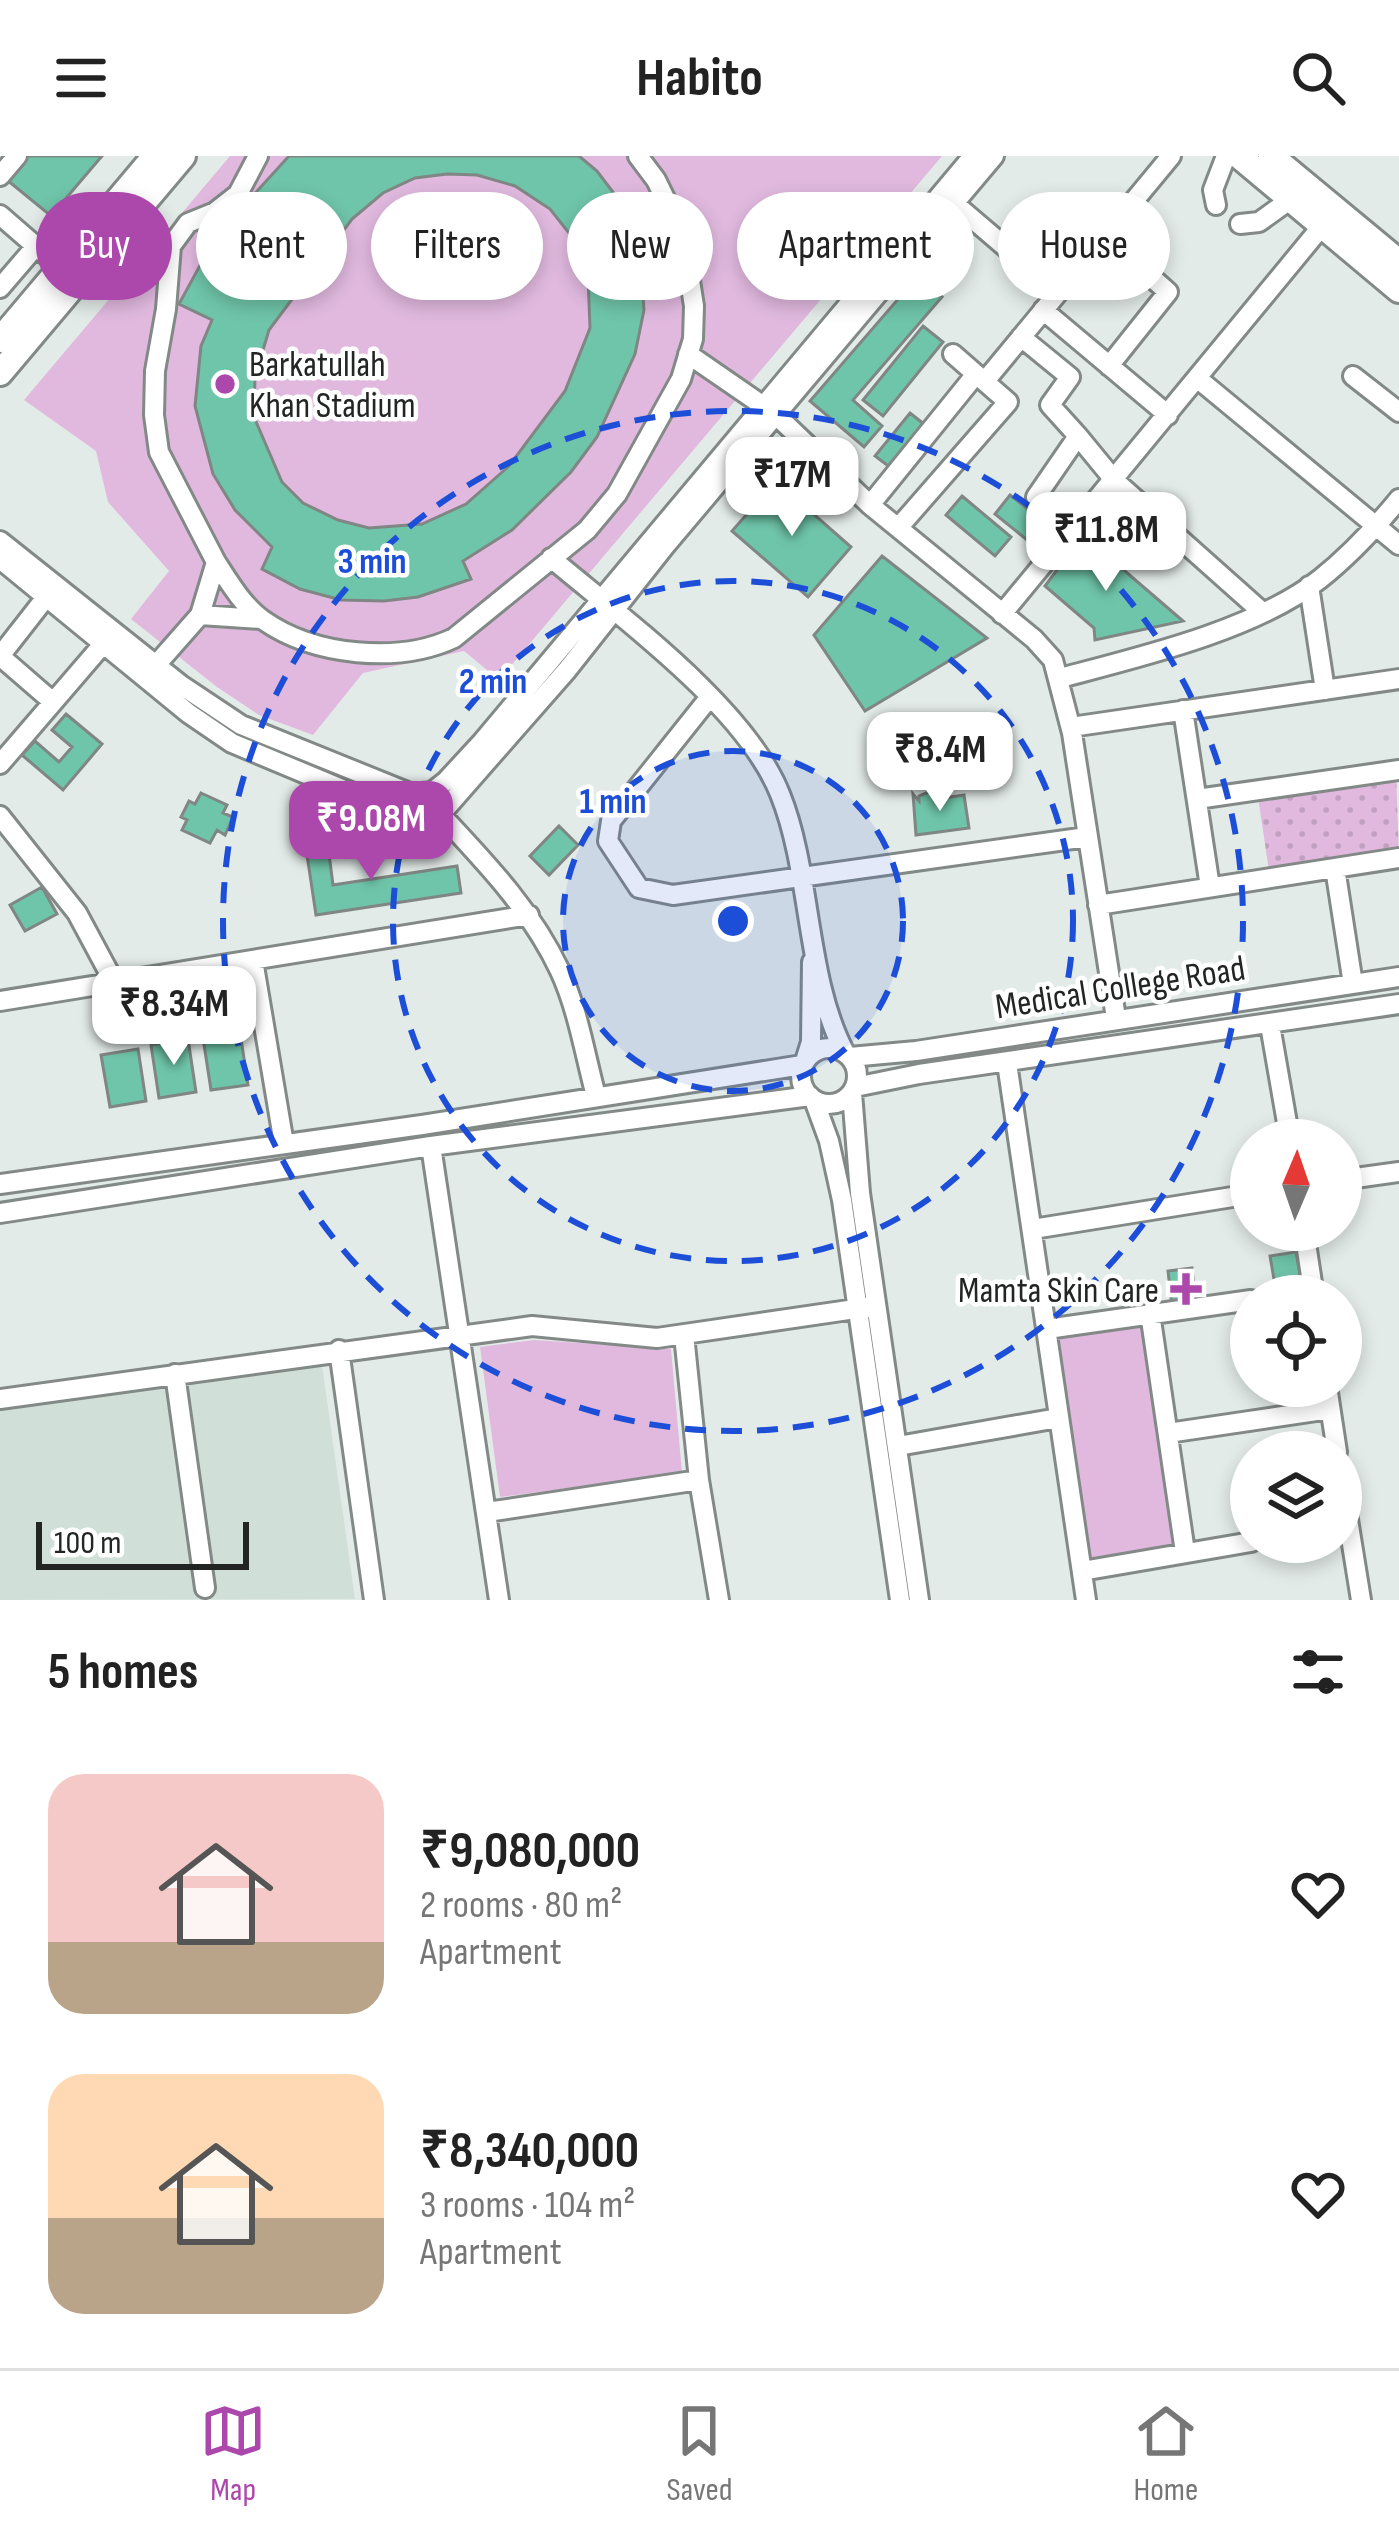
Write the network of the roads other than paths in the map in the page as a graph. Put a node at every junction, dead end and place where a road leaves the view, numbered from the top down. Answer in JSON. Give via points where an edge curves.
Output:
{"nodes":[{"id":1,"x":17,"y":156,"type":"edge"},
{"id":2,"x":155,"y":156,"type":"edge"},
{"id":3,"x":183,"y":156,"type":"edge"},
{"id":4,"x":258,"y":156,"type":"edge"},
{"id":5,"x":638,"y":156,"type":"edge"},
{"id":6,"x":973,"y":156,"type":"edge"},
{"id":7,"x":994,"y":156,"type":"edge"},
{"id":8,"x":1171,"y":156,"type":"edge"},
{"id":9,"x":1226,"y":156,"type":"edge"},
{"id":10,"x":1239,"y":156,"type":"edge"},
{"id":11,"x":1270,"y":156,"type":"edge"},
{"id":12,"x":0,"y":176,"type":"edge"},
{"id":13,"x":125,"y":192,"type":"edge"},
{"id":14,"x":964,"y":192,"type":"edge"},
{"id":15,"x":1141,"y":192,"type":"edge"},
{"id":16,"x":1291,"y":199,"type":"junction"},
{"id":17,"x":1216,"y":205,"type":"dead end"},
{"id":18,"x":0,"y":215,"type":"edge"},
{"id":19,"x":974,"y":219,"type":"edge"},
{"id":20,"x":1240,"y":224,"type":"dead end"},
{"id":21,"x":1322,"y":226,"type":"junction"},
{"id":22,"x":998,"y":240,"type":"edge"},
{"id":23,"x":36,"y":246,"type":"joint"},
{"id":24,"x":1399,"y":262,"type":"edge"},
{"id":25,"x":0,"y":288,"type":"edge"},
{"id":26,"x":1399,"y":290,"type":"edge"},
{"id":27,"x":36,"y":298,"type":"edge"},
{"id":28,"x":868,"y":300,"type":"edge"},
{"id":29,"x":1051,"y":300,"type":"edge"},
{"id":30,"x":1162,"y":300,"type":"edge"},
{"id":31,"x":1043,"y":310,"type":"junction"},
{"id":32,"x":1021,"y":337,"type":"junction"},
{"id":33,"x":0,"y":340,"type":"edge"},
{"id":34,"x":688,"y":354,"type":"junction"},
{"id":35,"x":953,"y":354,"type":"dead end"},
{"id":36,"x":1109,"y":366,"type":"junction"},
{"id":37,"x":0,"y":373,"type":"edge"},
{"id":38,"x":1353,"y":376,"type":"dead end"},
{"id":39,"x":1198,"y":377,"type":"junction"},
{"id":40,"x":981,"y":378,"type":"junction"},
{"id":41,"x":769,"y":410,"type":"junction"},
{"id":42,"x":1399,"y":412,"type":"edge"},
{"id":43,"x":1168,"y":415,"type":"junction"},
{"id":44,"x":1078,"y":436,"type":"junction"},
{"id":45,"x":1115,"y":481,"type":"junction"},
{"id":46,"x":1399,"y":499,"type":"edge"},
{"id":47,"x":869,"y":505,"type":"junction"},
{"id":48,"x":1377,"y":524,"type":"junction"},
{"id":49,"x":898,"y":528,"type":"junction"},
{"id":50,"x":1068,"y":536,"type":"junction"},
{"id":51,"x":0,"y":541,"type":"edge"},
{"id":52,"x":1399,"y":545,"type":"edge"},
{"id":53,"x":551,"y":558,"type":"junction"},
{"id":54,"x":0,"y":559,"type":"edge"},
{"id":55,"x":216,"y":562,"type":"junction"},
{"id":56,"x":1309,"y":586,"type":"junction"},
{"id":57,"x":47,"y":596,"type":"junction"},
{"id":58,"x":608,"y":606,"type":"junction"},
{"id":59,"x":1261,"y":611,"type":"junction"},
{"id":60,"x":1002,"y":614,"type":"junction"},
{"id":61,"x":200,"y":615,"type":"junction"},
{"id":62,"x":261,"y":619,"type":"junction"},
{"id":63,"x":104,"y":643,"type":"junction"},
{"id":64,"x":0,"y":656,"type":"edge"},
{"id":65,"x":155,"y":665,"type":"junction"},
{"id":66,"x":1060,"y":678,"type":"junction"},
{"id":67,"x":1399,"y":679,"type":"edge"},
{"id":68,"x":1324,"y":690,"type":"junction"},
{"id":69,"x":710,"y":698,"type":"junction"},
{"id":70,"x":53,"y":702,"type":"junction"},
{"id":71,"x":1183,"y":710,"type":"junction"},
{"id":72,"x":1071,"y":727,"type":"junction"},
{"id":73,"x":0,"y":764,"type":"edge"},
{"id":74,"x":1399,"y":770,"type":"edge"},
{"id":75,"x":421,"y":793,"type":"junction"},
{"id":76,"x":1197,"y":800,"type":"junction"},
{"id":77,"x":438,"y":812,"type":"junction"},
{"id":78,"x":0,"y":816,"type":"edge"},
{"id":79,"x":1087,"y":837,"type":"junction"},
{"id":80,"x":1399,"y":858,"type":"edge"},
{"id":81,"x":1335,"y":868,"type":"junction"},
{"id":82,"x":800,"y":878,"type":"junction"},
{"id":83,"x":1210,"y":887,"type":"junction"},
{"id":84,"x":1098,"y":905,"type":"junction"},
{"id":85,"x":529,"y":915,"type":"junction"},
{"id":86,"x":813,"y":944,"type":"junction"},
{"id":87,"x":254,"y":960,"type":"junction"},
{"id":88,"x":1399,"y":977,"type":"edge"},
{"id":89,"x":114,"y":982,"type":"junction"},
{"id":90,"x":1353,"y":984,"type":"junction"},
{"id":91,"x":0,"y":1000,"type":"edge"},
{"id":92,"x":1399,"y":1004,"type":"edge"},
{"id":93,"x":1116,"y":1018,"type":"junction"},
{"id":94,"x":1270,"y":1024,"type":"junction"},
{"id":95,"x":848,"y":1055,"type":"junction"},
{"id":96,"x":804,"y":1062,"type":"junction"},
{"id":97,"x":1007,"y":1063,"type":"junction"},
{"id":98,"x":854,"y":1090,"type":"junction"},
{"id":99,"x":596,"y":1096,"type":"junction"},
{"id":100,"x":812,"y":1098,"type":"junction"},
{"id":101,"x":1286,"y":1119,"type":"edge"},
{"id":102,"x":284,"y":1144,"type":"junction"},
{"id":103,"x":430,"y":1146,"type":"junction"},
{"id":104,"x":1399,"y":1172,"type":"edge"},
{"id":105,"x":1362,"y":1177,"type":"edge"},
{"id":106,"x":0,"y":1184,"type":"edge"},
{"id":107,"x":1230,"y":1197,"type":"edge"},
{"id":108,"x":0,"y":1213,"type":"edge"},
{"id":109,"x":1033,"y":1228,"type":"junction"},
{"id":110,"x":1230,"y":1303,"type":"edge"},
{"id":111,"x":867,"y":1307,"type":"junction"},
{"id":112,"x":1150,"y":1313,"type":"junction"},
{"id":113,"x":1047,"y":1329,"type":"junction"},
{"id":114,"x":460,"y":1333,"type":"junction"},
{"id":115,"x":684,"y":1335,"type":"junction"},
{"id":116,"x":339,"y":1350,"type":"junction"},
{"id":117,"x":175,"y":1374,"type":"junction"},
{"id":118,"x":0,"y":1399,"type":"edge"},
{"id":119,"x":1330,"y":1408,"type":"joint"},
{"id":120,"x":1058,"y":1418,"type":"junction"},
{"id":121,"x":1334,"y":1431,"type":"edge"},
{"id":122,"x":1168,"y":1433,"type":"junction"},
{"id":123,"x":898,"y":1446,"type":"junction"},
{"id":124,"x":699,"y":1480,"type":"junction"},
{"id":125,"x":487,"y":1512,"type":"junction"},
{"id":126,"x":1230,"y":1545,"type":"edge"},
{"id":127,"x":1185,"y":1552,"type":"junction"},
{"id":128,"x":1353,"y":1563,"type":"edge"},
{"id":129,"x":1082,"y":1570,"type":"junction"},
{"id":130,"x":205,"y":1588,"type":"dead end"},
{"id":131,"x":374,"y":1600,"type":"edge"},
{"id":132,"x":499,"y":1600,"type":"edge"},
{"id":133,"x":719,"y":1600,"type":"edge"},
{"id":134,"x":900,"y":1600,"type":"edge"},
{"id":135,"x":920,"y":1600,"type":"edge"},
{"id":136,"x":1086,"y":1600,"type":"edge"},
{"id":137,"x":1361,"y":1600,"type":"edge"}],
"edges":[{"from":1,"to":12,"type":"street"},
{"from":2,"to":13,"type":"main road"},
{"from":3,"to":37,"type":"main road"},
{"from":4,"to":55,"type":"street","via":[[238,194],[188,224],[171,246],[154,371],[159,452]]},
{"from":5,"to":34,"type":"street","via":[[677,223],[694,306]]},
{"from":6,"to":41,"type":"street"},
{"from":7,"to":14,"type":"street"},
{"from":8,"to":15,"type":"street"},
{"from":9,"to":17,"type":"street"},
{"from":10,"to":16,"type":"main road"},
{"from":11,"to":24,"type":"main road"},
{"from":16,"to":20,"type":"street","via":[[1259,222]]},
{"from":16,"to":21,"type":"main road"},
{"from":18,"to":23,"type":"street"},
{"from":19,"to":22,"type":"street"},
{"from":21,"to":26,"type":"main road"},
{"from":21,"to":39,"type":"street"},
{"from":23,"to":25,"type":"street"},
{"from":27,"to":33,"type":"main road"},
{"from":28,"to":41,"type":"street"},
{"from":29,"to":31,"type":"street"},
{"from":30,"to":36,"type":"street"},
{"from":31,"to":32,"type":"street"},
{"from":31,"to":36,"type":"street"},
{"from":32,"to":40,"type":"street"},
{"from":32,"to":44,"type":"street","via":[[1070,377],[1051,405]]},
{"from":34,"to":41,"type":"street"},
{"from":34,"to":53,"type":"street","via":[[617,494]]},
{"from":35,"to":40,"type":"street"},
{"from":36,"to":43,"type":"street"},
{"from":38,"to":42,"type":"street"},
{"from":39,"to":43,"type":"street"},
{"from":39,"to":48,"type":"street"},
{"from":40,"to":47,"type":"street"},
{"from":40,"to":49,"type":"street","via":[[1008,401]]},
{"from":41,"to":47,"type":"street"},
{"from":41,"to":58,"type":"street"},
{"from":43,"to":45,"type":"street"},
{"from":44,"to":45,"type":"street"},
{"from":44,"to":50,"type":"street","via":[[1036,497]]},
{"from":45,"to":50,"type":"street"},
{"from":45,"to":59,"type":"street"},
{"from":46,"to":48,"type":"street"},
{"from":47,"to":49,"type":"street"},
{"from":48,"to":52,"type":"street"},
{"from":48,"to":56,"type":"street"},
{"from":49,"to":60,"type":"street"},
{"from":50,"to":60,"type":"street"},
{"from":51,"to":65,"type":"street"},
{"from":53,"to":58,"type":"street"},
{"from":53,"to":62,"type":"street","via":[[436,646],[318,646]]},
{"from":54,"to":57,"type":"street"},
{"from":55,"to":61,"type":"street"},
{"from":55,"to":62,"type":"street"},
{"from":56,"to":59,"type":"street"},
{"from":56,"to":68,"type":"street"},
{"from":57,"to":63,"type":"street"},
{"from":57,"to":64,"type":"street"},
{"from":58,"to":69,"type":"street"},
{"from":58,"to":75,"type":"street","via":[[446,782]]},
{"from":58,"to":77,"type":"street","via":[[524,719]]},
{"from":59,"to":66,"type":"street"},
{"from":60,"to":66,"type":"street","via":[[1034,639]]},
{"from":61,"to":62,"type":"street"},
{"from":61,"to":65,"type":"street"},
{"from":63,"to":70,"type":"street"},
{"from":63,"to":77,"type":"street","via":[[232,743],[385,807]]},
{"from":64,"to":70,"type":"street"},
{"from":65,"to":75,"type":"street","via":[[241,724]]},
{"from":66,"to":72,"type":"street"},
{"from":67,"to":68,"type":"street"},
{"from":68,"to":71,"type":"street"},
{"from":69,"to":82,"type":"street","via":[[770,771]]},
{"from":69,"to":82,"type":"street","via":[[610,821],[608,841],[631,881],[657,894]]},
{"from":70,"to":73,"type":"street"},
{"from":71,"to":72,"type":"street"},
{"from":71,"to":76,"type":"street"},
{"from":72,"to":79,"type":"street"},
{"from":74,"to":76,"type":"street"},
{"from":75,"to":77,"type":"street"},
{"from":76,"to":83,"type":"street"},
{"from":77,"to":85,"type":"street"},
{"from":78,"to":89,"type":"street","via":[[77,913]]},
{"from":79,"to":82,"type":"street"},
{"from":79,"to":84,"type":"street"},
{"from":80,"to":81,"type":"street"},
{"from":81,"to":83,"type":"street"},
{"from":81,"to":90,"type":"street"},
{"from":82,"to":86,"type":"street"},
{"from":83,"to":84,"type":"street"},
{"from":84,"to":93,"type":"street"},
{"from":85,"to":87,"type":"street"},
{"from":85,"to":99,"type":"street","via":[[562,975]]},
{"from":86,"to":95,"type":"street"},
{"from":86,"to":96,"type":"street"},
{"from":87,"to":89,"type":"street"},
{"from":87,"to":102,"type":"street"},
{"from":88,"to":90,"type":"street","name":"Medical College Road"},
{"from":89,"to":91,"type":"street"},
{"from":90,"to":93,"type":"street","name":"Medical College Road"},
{"from":92,"to":94,"type":"street","name":"Medical College Road"},
{"from":93,"to":95,"type":"street","name":"Medical College Road"},
{"from":94,"to":97,"type":"street","name":"Medical College Road"},
{"from":94,"to":101,"type":"street"},
{"from":95,"to":96,"type":"street","via":[[820,1048]]},
{"from":95,"to":98,"type":"street"},
{"from":96,"to":99,"type":"street"},
{"from":96,"to":100,"type":"street","via":[[801,1080]]},
{"from":97,"to":98,"type":"street","name":"Medical College Road"},
{"from":97,"to":109,"type":"street"},
{"from":98,"to":100,"type":"street","via":[[832,1104]]},
{"from":98,"to":111,"type":"street"},
{"from":99,"to":102,"type":"street"},
{"from":100,"to":103,"type":"street"},
{"from":100,"to":111,"type":"street","via":[[830,1141]]},
{"from":102,"to":106,"type":"street"},
{"from":103,"to":108,"type":"street"},
{"from":103,"to":114,"type":"street"},
{"from":104,"to":105,"type":"street"},
{"from":107,"to":109,"type":"street"},
{"from":109,"to":113,"type":"street"},
{"from":110,"to":112,"type":"street"},
{"from":111,"to":115,"type":"street"},
{"from":111,"to":123,"type":"street"},
{"from":111,"to":134,"type":"street"},
{"from":112,"to":113,"type":"street"},
{"from":112,"to":122,"type":"street"},
{"from":113,"to":120,"type":"street"},
{"from":114,"to":115,"type":"street","via":[[532,1326]]},
{"from":114,"to":116,"type":"street"},
{"from":114,"to":125,"type":"street"},
{"from":115,"to":124,"type":"street"},
{"from":116,"to":117,"type":"street"},
{"from":116,"to":131,"type":"street"},
{"from":117,"to":118,"type":"street"},
{"from":117,"to":130,"type":"street"},
{"from":119,"to":121,"type":"street"},
{"from":119,"to":122,"type":"street"},
{"from":120,"to":123,"type":"street"},
{"from":120,"to":129,"type":"street"},
{"from":122,"to":127,"type":"street"},
{"from":123,"to":135,"type":"street"},
{"from":124,"to":125,"type":"street"},
{"from":124,"to":133,"type":"street"},
{"from":125,"to":132,"type":"street"},
{"from":126,"to":127,"type":"street"},
{"from":127,"to":129,"type":"street"},
{"from":128,"to":137,"type":"street"},
{"from":129,"to":136,"type":"street"}]}
